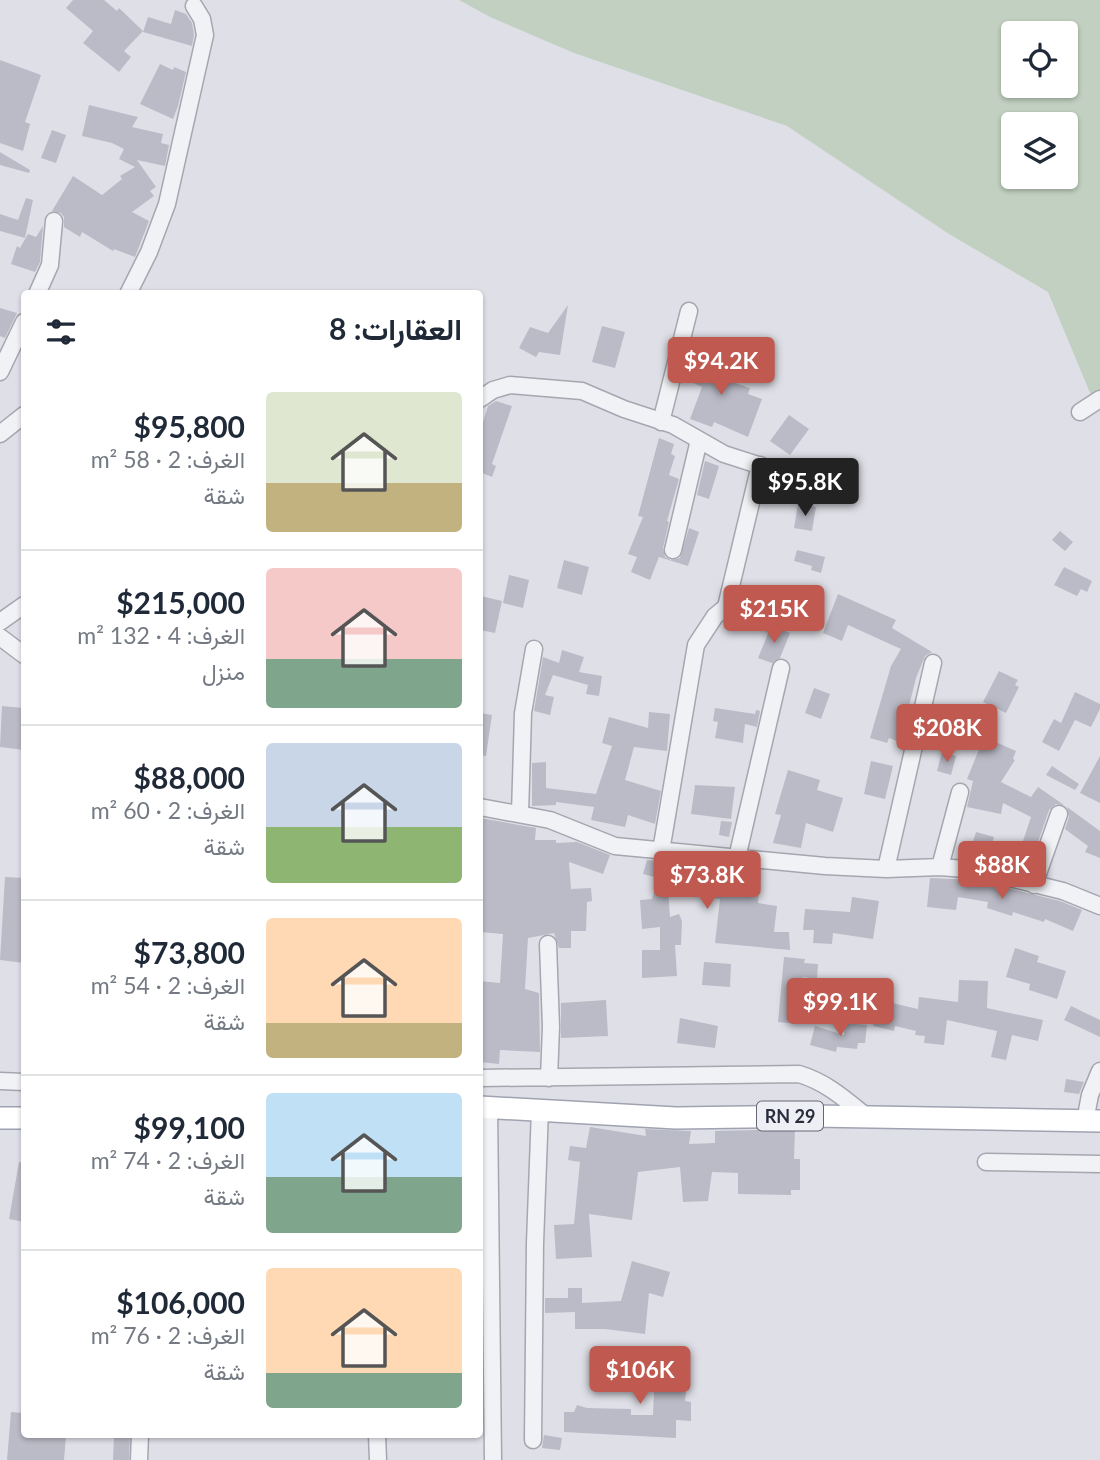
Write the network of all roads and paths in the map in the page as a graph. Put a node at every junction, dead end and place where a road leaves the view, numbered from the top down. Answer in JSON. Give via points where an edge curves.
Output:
{"nodes":[{"id":1,"x":194,"y":6,"type":"dead end"},
{"id":2,"x":54,"y":220,"type":"dead end"},
{"id":3,"x":39,"y":290,"type":"edge"},
{"id":4,"x":130,"y":290,"type":"edge"},
{"id":5,"x":689,"y":311,"type":"dead end"},
{"id":6,"x":21,"y":328,"type":"edge"},
{"id":7,"x":0,"y":372,"type":"edge"},
{"id":8,"x":483,"y":397,"type":"edge"},
{"id":9,"x":1100,"y":399,"type":"edge"},
{"id":10,"x":1080,"y":412,"type":"dead end"},
{"id":11,"x":21,"y":417,"type":"edge"},
{"id":12,"x":661,"y":422,"type":"junction"},
{"id":13,"x":0,"y":434,"type":"edge"},
{"id":14,"x":699,"y":440,"type":"junction"},
{"id":15,"x":760,"y":465,"type":"junction"},
{"id":16,"x":814,"y":483,"type":"dead end"},
{"id":17,"x":673,"y":550,"type":"dead end"},
{"id":18,"x":21,"y":607,"type":"edge"},
{"id":19,"x":0,"y":622,"type":"edge"},
{"id":20,"x":0,"y":637,"type":"edge"},
{"id":21,"x":534,"y":649,"type":"dead end"},
{"id":22,"x":21,"y":653,"type":"edge"},
{"id":23,"x":933,"y":663,"type":"dead end"},
{"id":24,"x":780,"y":668,"type":"dead end"},
{"id":25,"x":960,"y":792,"type":"dead end"},
{"id":26,"x":483,"y":808,"type":"edge"},
{"id":27,"x":520,"y":814,"type":"junction"},
{"id":28,"x":1059,"y":814,"type":"dead end"},
{"id":29,"x":661,"y":851,"type":"junction"},
{"id":30,"x":737,"y":858,"type":"junction"},
{"id":31,"x":940,"y":867,"type":"junction"},
{"id":32,"x":886,"y":869,"type":"junction"},
{"id":33,"x":1034,"y":885,"type":"junction"},
{"id":34,"x":1100,"y":906,"type":"edge"},
{"id":35,"x":548,"y":944,"type":"dead end"},
{"id":36,"x":1100,"y":1071,"type":"edge"},
{"id":37,"x":549,"y":1078,"type":"junction"},
{"id":38,"x":483,"y":1079,"type":"edge"},
{"id":39,"x":0,"y":1081,"type":"edge"},
{"id":40,"x":21,"y":1082,"type":"edge"},
{"id":41,"x":484,"y":1106,"type":"edge"},
{"id":42,"x":540,"y":1109,"type":"junction"},
{"id":43,"x":867,"y":1117,"type":"junction"},
{"id":44,"x":0,"y":1118,"type":"edge"},
{"id":45,"x":21,"y":1118,"type":"edge"},
{"id":46,"x":1093,"y":1121,"type":"edge"},
{"id":47,"x":986,"y":1162,"type":"dead end"},
{"id":48,"x":1100,"y":1164,"type":"edge"},
{"id":49,"x":140,"y":1438,"type":"edge"},
{"id":50,"x":377,"y":1438,"type":"edge"},
{"id":51,"x":533,"y":1440,"type":"dead end"},
{"id":52,"x":139,"y":1460,"type":"edge"},
{"id":53,"x":377,"y":1460,"type":"edge"},
{"id":54,"x":493,"y":1460,"type":"edge"}],
"edges":[{"from":1,"to":4,"type":"street","via":[[205,35],[195,83],[167,204]]},
{"from":2,"to":3,"type":"street","via":[[50,265]]},
{"from":5,"to":12,"type":"street"},
{"from":6,"to":7,"type":"street"},
{"from":8,"to":12,"type":"street","via":[[510,385],[582,391]]},
{"from":9,"to":10,"type":"street"},
{"from":11,"to":13,"type":"street"},
{"from":12,"to":14,"type":"street"},
{"from":14,"to":15,"type":"street"},
{"from":14,"to":17,"type":"street"},
{"from":15,"to":16,"type":"street"},
{"from":15,"to":29,"type":"street","via":[[726,607],[696,645]]},
{"from":18,"to":19,"type":"street"},
{"from":20,"to":22,"type":"street"},
{"from":21,"to":27,"type":"street","via":[[523,713]]},
{"from":23,"to":32,"type":"street"},
{"from":24,"to":30,"type":"street"},
{"from":25,"to":31,"type":"street"},
{"from":26,"to":27,"type":"street"},
{"from":27,"to":29,"type":"street","via":[[550,820],[615,846]]},
{"from":28,"to":33,"type":"street"},
{"from":29,"to":30,"type":"street"},
{"from":30,"to":32,"type":"street"},
{"from":31,"to":32,"type":"street"},
{"from":31,"to":33,"type":"street","via":[[977,870]]},
{"from":33,"to":34,"type":"street"},
{"from":35,"to":37,"type":"street"},
{"from":36,"to":46,"type":"street","via":[[1090,1095]]},
{"from":37,"to":38,"type":"street"},
{"from":37,"to":43,"type":"street","via":[[799,1074],[830,1087]]},
{"from":39,"to":40,"type":"street"},
{"from":41,"to":42,"type":"main road","number":"RN 29"},
{"from":41,"to":54,"type":"street"},
{"from":42,"to":43,"type":"main road","number":"RN 29","via":[[676,1118]]},
{"from":42,"to":51,"type":"street"},
{"from":43,"to":46,"type":"main road","number":"RN 29"},
{"from":44,"to":45,"type":"main road"},
{"from":47,"to":48,"type":"street"},
{"from":49,"to":52,"type":"street"},
{"from":50,"to":53,"type":"street"}]}
